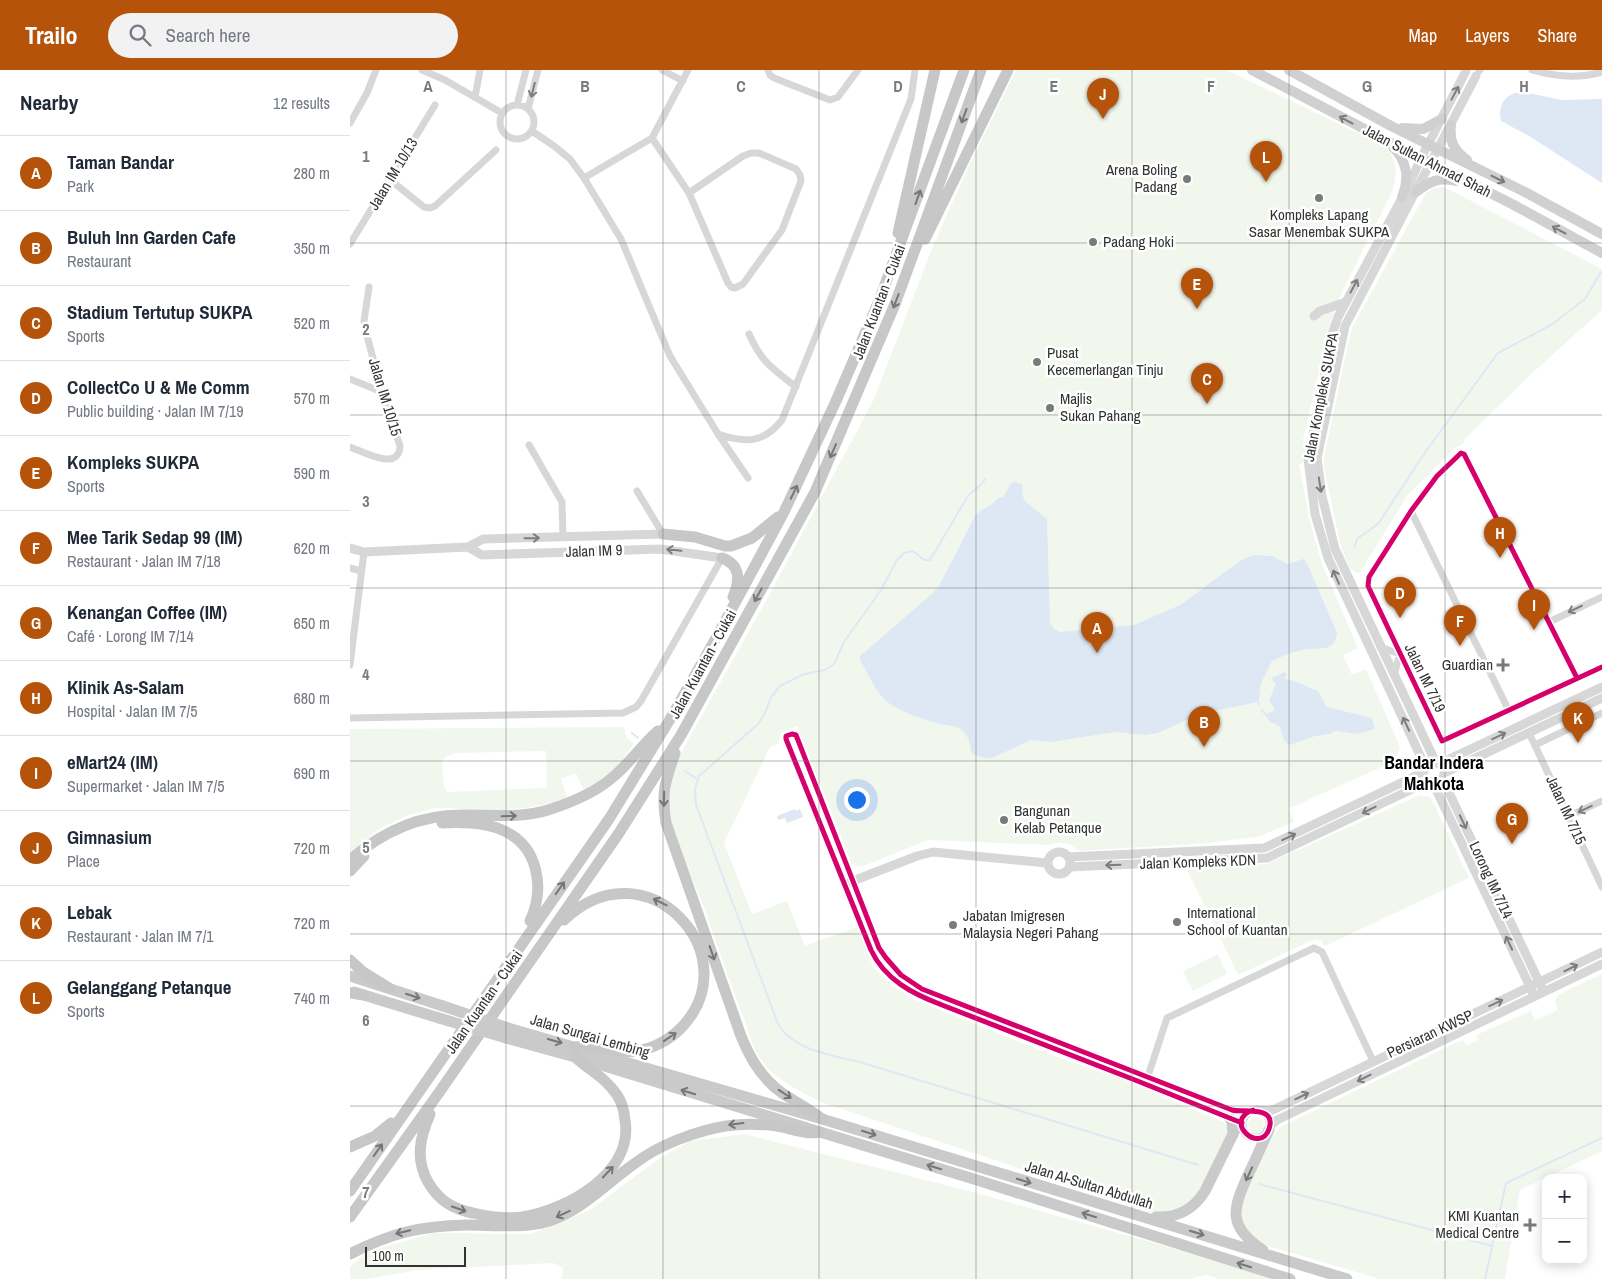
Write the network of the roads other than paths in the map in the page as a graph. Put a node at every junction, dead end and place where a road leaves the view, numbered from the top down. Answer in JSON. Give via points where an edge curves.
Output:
{"nodes":[{"id":1,"x":376,"y":70,"type":"edge"},
{"id":2,"x":422,"y":70,"type":"edge"},
{"id":3,"x":480,"y":70,"type":"edge"},
{"id":4,"x":526,"y":70,"type":"edge"},
{"id":5,"x":538,"y":70,"type":"edge"},
{"id":6,"x":662,"y":70,"type":"edge"},
{"id":7,"x":688,"y":70,"type":"edge"},
{"id":8,"x":768,"y":70,"type":"edge"},
{"id":9,"x":858,"y":70,"type":"edge"},
{"id":10,"x":915,"y":70,"type":"edge"},
{"id":11,"x":935,"y":70,"type":"edge"},
{"id":12,"x":964,"y":70,"type":"edge"},
{"id":13,"x":981,"y":70,"type":"edge"},
{"id":14,"x":1008,"y":70,"type":"edge"},
{"id":15,"x":1252,"y":70,"type":"edge"},
{"id":16,"x":1289,"y":70,"type":"edge"},
{"id":17,"x":1532,"y":70,"type":"edge"},
{"id":18,"x":1466,"y":71,"type":"dead end"},
{"id":19,"x":1478,"y":72,"type":"edge"},
{"id":20,"x":1602,"y":72,"type":"edge"},
{"id":21,"x":683,"y":81,"type":"junction"},
{"id":22,"x":475,"y":97,"type":"junction"},
{"id":23,"x":435,"y":105,"type":"dead end"},
{"id":24,"x":517,"y":105,"type":"junction"},
{"id":25,"x":528,"y":109,"type":"junction"},
{"id":26,"x":502,"y":114,"type":"junction"},
{"id":27,"x":1442,"y":119,"type":"junction"},
{"id":28,"x":350,"y":123,"type":"edge"},
{"id":29,"x":1451,"y":125,"type":"junction"},
{"id":30,"x":1391,"y":126,"type":"junction"},
{"id":31,"x":532,"y":131,"type":"junction"},
{"id":32,"x":652,"y":138,"type":"junction"},
{"id":33,"x":1381,"y":138,"type":"junction"},
{"id":34,"x":1428,"y":145,"type":"junction"},
{"id":35,"x":496,"y":150,"type":"dead end"},
{"id":36,"x":1438,"y":150,"type":"junction"},
{"id":37,"x":1421,"y":158,"type":"junction"},
{"id":38,"x":1431,"y":164,"type":"junction"},
{"id":39,"x":1479,"y":170,"type":"junction"},
{"id":40,"x":584,"y":178,"type":"junction"},
{"id":41,"x":389,"y":179,"type":"junction"},
{"id":42,"x":1474,"y":186,"type":"junction"},
{"id":43,"x":1416,"y":192,"type":"junction"},
{"id":44,"x":689,"y":193,"type":"junction"},
{"id":45,"x":1402,"y":197,"type":"junction"},
{"id":46,"x":1602,"y":234,"type":"edge"},
{"id":47,"x":350,"y":244,"type":"edge"},
{"id":48,"x":1602,"y":253,"type":"edge"},
{"id":49,"x":893,"y":264,"type":"junction"},
{"id":50,"x":908,"y":269,"type":"junction"},
{"id":51,"x":369,"y":287,"type":"dead end"},
{"id":52,"x":1346,"y":302,"type":"junction"},
{"id":53,"x":1314,"y":316,"type":"dead end"},
{"id":54,"x":749,"y":334,"type":"dead end"},
{"id":55,"x":350,"y":379,"type":"edge"},
{"id":56,"x":796,"y":387,"type":"junction"},
{"id":57,"x":382,"y":392,"type":"junction"},
{"id":58,"x":718,"y":434,"type":"junction"},
{"id":59,"x":529,"y":445,"type":"dead end"},
{"id":60,"x":350,"y":447,"type":"edge"},
{"id":61,"x":748,"y":478,"type":"dead end"},
{"id":62,"x":637,"y":491,"type":"dead end"},
{"id":63,"x":1411,"y":511,"type":"junction"},
{"id":64,"x":784,"y":512,"type":"junction"},
{"id":65,"x":663,"y":534,"type":"junction"},
{"id":66,"x":563,"y":537,"type":"junction"},
{"id":67,"x":495,"y":538,"type":"junction"},
{"id":68,"x":508,"y":538,"type":"junction"},
{"id":69,"x":468,"y":547,"type":"junction"},
{"id":70,"x":350,"y":548,"type":"edge"},
{"id":71,"x":364,"y":552,"type":"junction"},
{"id":72,"x":507,"y":553,"type":"junction"},
{"id":73,"x":496,"y":554,"type":"junction"},
{"id":74,"x":722,"y":558,"type":"junction"},
{"id":75,"x":350,"y":568,"type":"edge"},
{"id":76,"x":361,"y":571,"type":"junction"},
{"id":77,"x":1602,"y":596,"type":"edge"},
{"id":78,"x":1549,"y":622,"type":"junction"},
{"id":79,"x":352,"y":640,"type":"edge"},
{"id":80,"x":715,"y":640,"type":"junction"},
{"id":81,"x":1380,"y":647,"type":"junction"},
{"id":82,"x":1400,"y":654,"type":"junction"},
{"id":83,"x":350,"y":666,"type":"edge"},
{"id":84,"x":1602,"y":667,"type":"edge"},
{"id":85,"x":1394,"y":675,"type":"junction"},
{"id":86,"x":1577,"y":678,"type":"junction"},
{"id":87,"x":1602,"y":687,"type":"edge"},
{"id":88,"x":1602,"y":698,"type":"edge"},
{"id":89,"x":1509,"y":711,"type":"junction"},
{"id":90,"x":1602,"y":713,"type":"edge"},
{"id":91,"x":350,"y":718,"type":"edge"},
{"id":92,"x":669,"y":721,"type":"junction"},
{"id":93,"x":1529,"y":733,"type":"junction"},
{"id":94,"x":681,"y":735,"type":"junction"},
{"id":95,"x":1535,"y":745,"type":"junction"},
{"id":96,"x":1437,"y":764,"type":"junction"},
{"id":97,"x":1425,"y":770,"type":"junction"},
{"id":98,"x":1443,"y":775,"type":"junction"},
{"id":99,"x":1431,"y":782,"type":"junction"},
{"id":100,"x":1602,"y":801,"type":"edge"},
{"id":101,"x":1569,"y":816,"type":"junction"},
{"id":102,"x":1264,"y":848,"type":"junction"},
{"id":103,"x":1267,"y":858,"type":"junction"},
{"id":104,"x":350,"y":860,"type":"edge"},
{"id":105,"x":1047,"y":862,"type":"junction"},
{"id":106,"x":1069,"y":862,"type":"junction"},
{"id":107,"x":350,"y":871,"type":"edge"},
{"id":108,"x":854,"y":880,"type":"junction"},
{"id":109,"x":845,"y":884,"type":"junction"},
{"id":110,"x":1602,"y":887,"type":"edge"},
{"id":111,"x":549,"y":934,"type":"junction"},
{"id":112,"x":521,"y":944,"type":"junction"},
{"id":113,"x":1602,"y":952,"type":"edge"},
{"id":114,"x":350,"y":960,"type":"edge"},
{"id":115,"x":1602,"y":964,"type":"edge"},
{"id":116,"x":350,"y":976,"type":"edge"},
{"id":117,"x":1539,"y":983,"type":"junction"},
{"id":118,"x":1530,"y":987,"type":"junction"},
{"id":119,"x":389,"y":988,"type":"junction"},
{"id":120,"x":350,"y":992,"type":"edge"},
{"id":121,"x":1544,"y":992,"type":"junction"},
{"id":122,"x":364,"y":995,"type":"joint"},
{"id":123,"x":1534,"y":996,"type":"junction"},
{"id":124,"x":441,"y":1012,"type":"junction"},
{"id":125,"x":1005,"y":1020,"type":"junction"},
{"id":126,"x":1002,"y":1029,"type":"junction"},
{"id":127,"x":574,"y":1052,"type":"junction"},
{"id":128,"x":1383,"y":1057,"type":"junction"},
{"id":129,"x":1373,"y":1061,"type":"junction"},
{"id":130,"x":1387,"y":1066,"type":"junction"},
{"id":131,"x":1137,"y":1076,"type":"junction"},
{"id":132,"x":1148,"y":1076,"type":"junction"},
{"id":133,"x":438,"y":1094,"type":"junction"},
{"id":134,"x":1255,"y":1110,"type":"junction"},
{"id":135,"x":403,"y":1114,"type":"junction"},
{"id":136,"x":1229,"y":1117,"type":"junction"},
{"id":137,"x":822,"y":1119,"type":"junction"},
{"id":138,"x":1242,"y":1124,"type":"junction"},
{"id":139,"x":1269,"y":1128,"type":"junction"},
{"id":140,"x":818,"y":1132,"type":"junction"},
{"id":141,"x":1233,"y":1135,"type":"junction"},
{"id":142,"x":350,"y":1147,"type":"edge"},
{"id":143,"x":350,"y":1190,"type":"edge"},
{"id":144,"x":1142,"y":1216,"type":"junction"},
{"id":145,"x":350,"y":1217,"type":"edge"},
{"id":146,"x":350,"y":1254,"type":"edge"},
{"id":147,"x":1275,"y":1257,"type":"junction"},
{"id":148,"x":1290,"y":1279,"type":"edge"},
{"id":149,"x":1347,"y":1279,"type":"edge"}],
"edges":[{"from":1,"to":28,"type":"street"},
{"from":2,"to":22,"type":"street"},
{"from":3,"to":22,"type":"street"},
{"from":4,"to":24,"type":"street"},
{"from":5,"to":25,"type":"street","one_way":true},
{"from":6,"to":21,"type":"street"},
{"from":7,"to":21,"type":"street"},
{"from":8,"to":9,"type":"street","via":[[774,78],[830,100],[838,97]]},
{"from":10,"to":56,"type":"street","via":[[911,99]]},
{"from":11,"to":49,"type":"highway"},
{"from":49,"to":12,"type":"highway","name":"Jalan Kuantan - Cukai","one_way":true},
{"from":13,"to":50,"type":"highway","name":"Jalan Kuantan - Cukai","one_way":true},
{"from":14,"to":50,"type":"highway","via":[[930,231]]},
{"from":33,"to":15,"type":"main road","name":"Jalan Sultan Ahmad Shah","one_way":true},
{"from":16,"to":30,"type":"main road","name":"Jalan Sultan Ahmad Shah"},
{"from":17,"to":20,"type":"street","via":[[1574,77]]},
{"from":27,"to":18,"type":"street","name":"Jalan Kompleks SUKPA","one_way":true},
{"from":19,"to":29,"type":"street","name":"Jalan Kompleks SUKPA"},
{"from":21,"to":32,"type":"street"},
{"from":22,"to":26,"type":"street"},
{"from":23,"to":41,"type":"street","name":"Jalan IM 10/13"},
{"from":24,"to":25,"type":"street"},
{"from":24,"to":26,"type":"street"},
{"from":25,"to":31,"type":"street","via":[[534,120]]},
{"from":26,"to":31,"type":"street","via":[[500,128],[511,139],[519,140]]},
{"from":27,"to":30,"type":"main road","via":[[1423,129]]},
{"from":27,"to":34,"type":"street","name":"Jalan Kompleks SUKPA"},
{"from":29,"to":36,"type":"street","name":"Jalan Kompleks SUKPA"},
{"from":29,"to":39,"type":"main road","via":[[1454,149]]},
{"from":30,"to":34,"type":"main road","name":"Jalan Sultan Ahmad Shah"},
{"from":31,"to":40,"type":"street","via":[[570,160]]},
{"from":32,"to":40,"type":"street"},
{"from":32,"to":44,"type":"street"},
{"from":33,"to":37,"type":"main road","name":"Jalan Sultan Ahmad Shah"},
{"from":33,"to":45,"type":"main road","via":[[1393,147],[1404,163],[1407,182]]},
{"from":34,"to":36,"type":"main road","name":"Jalan Sultan Ahmad Shah"},
{"from":34,"to":37,"type":"street","name":"Jalan Kompleks SUKPA"},
{"from":35,"to":41,"type":"street","via":[[430,208],[424,207]]},
{"from":36,"to":38,"type":"street","name":"Jalan Kompleks SUKPA"},
{"from":36,"to":39,"type":"main road","name":"Jalan Sultan Ahmad Shah"},
{"from":37,"to":38,"type":"main road","name":"Jalan Sultan Ahmad Shah"},
{"from":37,"to":45,"type":"street","name":"Jalan Kompleks SUKPA"},
{"from":38,"to":42,"type":"main road","name":"Jalan Sultan Ahmad Shah"},
{"from":38,"to":43,"type":"street","name":"Jalan Kompleks SUKPA"},
{"from":39,"to":46,"type":"main road","name":"Jalan Sultan Ahmad Shah","one_way":true},
{"from":40,"to":58,"type":"street","via":[[621,239],[670,356]]},
{"from":41,"to":47,"type":"street","name":"Jalan IM 10/13"},
{"from":42,"to":43,"type":"main road","via":[[1441,179]]},
{"from":48,"to":42,"type":"main road","name":"Jalan Sultan Ahmad Shah","one_way":true},
{"from":43,"to":81,"type":"street","name":"Jalan Kompleks SUKPA","one_way":true,"via":[[1345,326],[1317,458],[1333,546]]},
{"from":44,"to":44,"type":"street","via":[[728,283],[735,288],[743,284],[782,230],[801,181],[796,169],[759,153],[751,153]]},
{"from":52,"to":45,"type":"street","name":"Jalan Kompleks SUKPA","one_way":true},
{"from":64,"to":49,"type":"highway","name":"Jalan Kuantan - Cukai","one_way":true,"via":[[843,385]]},
{"from":50,"to":94,"type":"highway","name":"Jalan Kuantan - Cukai","one_way":true,"via":[[815,492]]},
{"from":51,"to":57,"type":"street","name":"Jalan IM 10/15","via":[[364,322]]},
{"from":52,"to":53,"type":"street"},
{"from":97,"to":52,"type":"street","name":"Jalan Kompleks SUKPA","one_way":true,"via":[[1328,558],[1310,486],[1308,455],[1335,326]]},
{"from":54,"to":56,"type":"street","via":[[766,363]]},
{"from":55,"to":57,"type":"street"},
{"from":56,"to":58,"type":"street","via":[[782,420],[768,434],[748,441]]},
{"from":57,"to":60,"type":"street","name":"Jalan IM 10/15","via":[[400,446],[398,454],[389,460]]},
{"from":58,"to":61,"type":"street"},
{"from":59,"to":66,"type":"street","via":[[562,502]]},
{"from":62,"to":65,"type":"street"},
{"from":63,"to":78,"type":"street","name":"Jalan IM 7/19","via":[[1438,476],[1461,453],[1464,454]]},
{"from":63,"to":82,"type":"street","name":"Jalan IM 7/19","via":[[1368,577],[1368,586]]},
{"from":63,"to":89,"type":"street"},
{"from":64,"to":65,"type":"highway","via":[[752,538],[732,546],[695,537]]},
{"from":64,"to":80,"type":"highway","name":"Jalan Kuantan - Cukai"},
{"from":65,"to":66,"type":"street","name":"Jalan IM 9"},
{"from":68,"to":66,"type":"street","name":"Jalan IM 9","one_way":true},
{"from":67,"to":68,"type":"street","name":"Jalan IM 9"},
{"from":67,"to":69,"type":"street","name":"Jalan IM 9","via":[[483,539]]},
{"from":67,"to":73,"type":"street","via":[[491,545]]},
{"from":68,"to":72,"type":"street","via":[[510,548]]},
{"from":69,"to":71,"type":"street","name":"Jalan IM 9"},
{"from":69,"to":73,"type":"street","name":"Jalan IM 9","via":[[482,554]]},
{"from":70,"to":71,"type":"street","name":"Jalan IM 9"},
{"from":71,"to":76,"type":"street"},
{"from":72,"to":73,"type":"street","name":"Jalan IM 9"},
{"from":74,"to":72,"type":"street","name":"Jalan IM 9","one_way":true,"via":[[660,549]]},
{"from":74,"to":80,"type":"highway","via":[[733,564],[738,579]]},
{"from":74,"to":91,"type":"street","via":[[641,701],[623,714]]},
{"from":75,"to":76,"type":"street"},
{"from":76,"to":79,"type":"street"},
{"from":77,"to":78,"type":"street","one_way":true},
{"from":78,"to":86,"type":"street"},
{"from":79,"to":83,"type":"street"},
{"from":80,"to":92,"type":"highway","name":"Jalan Kuantan - Cukai"},
{"from":81,"to":82,"type":"street"},
{"from":81,"to":85,"type":"street","name":"Jalan Kompleks SUKPA"},
{"from":82,"to":85,"type":"street"},
{"from":82,"to":89,"type":"street","name":"Jalan IM 7/19","via":[[1442,741]]},
{"from":84,"to":86,"type":"street","name":"Jalan IM 7/19"},
{"from":85,"to":96,"type":"street","name":"Jalan Kompleks SUKPA"},
{"from":86,"to":89,"type":"street","name":"Jalan IM 7/19"},
{"from":96,"to":87,"type":"street","one_way":true},
{"from":88,"to":93,"type":"street"},
{"from":90,"to":95,"type":"street"},
{"from":104,"to":92,"type":"highway","one_way":true,"via":[[387,832],[411,822],[434,816],[520,816],[570,802],[612,778]]},
{"from":112,"to":92,"type":"highway","name":"Jalan Kuantan - Cukai","one_way":true,"via":[[609,819]]},
{"from":93,"to":95,"type":"street","name":"Jalan IM 7/15"},
{"from":93,"to":98,"type":"street"},
{"from":94,"to":111,"type":"highway","name":"Jalan Kuantan - Cukai","via":[[619,833]]},
{"from":94,"to":137,"type":"highway","one_way":true,"via":[[664,786],[666,823],[748,1056],[771,1084]]},
{"from":95,"to":101,"type":"street","name":"Jalan IM 7/15"},
{"from":96,"to":97,"type":"street","via":[[1430,764]]},
{"from":96,"to":98,"type":"street"},
{"from":97,"to":99,"type":"street","via":[[1425,777]]},
{"from":102,"to":97,"type":"street","name":"Jalan Kompleks KDN","one_way":true},
{"from":98,"to":99,"type":"street","via":[[1438,782]]},
{"from":98,"to":117,"type":"street","name":"Lorong IM 7/14","one_way":true},
{"from":99,"to":103,"type":"street","name":"Jalan Kompleks KDN","one_way":true},
{"from":118,"to":99,"type":"street","name":"Lorong IM 7/14","one_way":true},
{"from":100,"to":101,"type":"street","one_way":true},
{"from":101,"to":110,"type":"street","name":"Jalan IM 7/15"},
{"from":102,"to":103,"type":"street"},
{"from":102,"to":106,"type":"street","name":"Jalan Kompleks KDN"},
{"from":103,"to":106,"type":"street","name":"Jalan Kompleks KDN","one_way":true},
{"from":105,"to":106,"type":"street","via":[[1049,856],[1057,852],[1064,853]]},
{"from":105,"to":106,"type":"street","via":[[1056,874],[1066,872]]},
{"from":105,"to":108,"type":"street","via":[[933,852]]},
{"from":107,"to":112,"type":"highway","via":[[384,841],[425,825],[460,823],[502,830],[523,844],[537,870],[538,900]]},
{"from":108,"to":109,"type":"street"},
{"from":108,"to":109,"type":"street","via":[[796,735],[786,736]]},
{"from":108,"to":125,"type":"street","via":[[879,948],[901,975],[922,988]]},
{"from":109,"to":126,"type":"street","via":[[873,955],[896,982],[922,997]]},
{"from":127,"to":111,"type":"highway","one_way":true,"via":[[583,1046],[617,1052],[638,1051],[674,1035],[688,1022],[696,1007],[702,989],[702,960],[693,934],[677,914],[641,895],[612,894],[593,900],[572,912]]},
{"from":111,"to":133,"type":"highway","name":"Jalan Kuantan - Cukai"},
{"from":112,"to":135,"type":"highway","name":"Jalan Kuantan - Cukai"},
{"from":117,"to":113,"type":"street","name":"Persiaran KWSP","one_way":true},
{"from":114,"to":119,"type":"highway"},
{"from":115,"to":121,"type":"street","name":"Persiaran KWSP"},
{"from":116,"to":119,"type":"main road","name":"Jalan Sungai Lembing"},
{"from":117,"to":118,"type":"street","name":"Persiaran KWSP"},
{"from":117,"to":121,"type":"street","name":"Lorong IM 7/14"},
{"from":118,"to":123,"type":"street","name":"Lorong IM 7/14"},
{"from":128,"to":118,"type":"street","name":"Persiaran KWSP","one_way":true},
{"from":119,"to":124,"type":"main road","name":"Jalan Sungai Lembing","one_way":true},
{"from":120,"to":122,"type":"highway"},
{"from":121,"to":123,"type":"street","name":"Persiaran KWSP"},
{"from":122,"to":124,"type":"main road","name":"Jalan Sungai Lembing"},
{"from":123,"to":130,"type":"street","name":"Persiaran KWSP"},
{"from":124,"to":127,"type":"main road","name":"Jalan Sungai Lembing","bridge":true},
{"from":125,"to":126,"type":"street"},
{"from":125,"to":131,"type":"street"},
{"from":126,"to":131,"type":"street"},
{"from":133,"to":127,"type":"highway","one_way":true,"via":[[422,1132],[419,1149],[425,1177],[433,1190],[444,1202],[464,1211],[502,1218],[534,1214],[572,1200],[594,1185],[611,1170],[625,1142],[627,1129],[618,1096],[601,1075]]},
{"from":127,"to":137,"type":"main road","name":"Jalan Sungai Lembing"},
{"from":140,"to":127,"type":"main road","name":"Jalan Sungai Lembing","one_way":true},
{"from":128,"to":129,"type":"street","name":"Persiaran KWSP"},
{"from":128,"to":130,"type":"street"},
{"from":129,"to":132,"type":"street","via":[[1322,952],[1314,948],[1167,1018]]},
{"from":134,"to":129,"type":"street","name":"Persiaran KWSP","one_way":true,"via":[[1275,1109]]},
{"from":130,"to":139,"type":"street","name":"Persiaran KWSP","one_way":true,"via":[[1277,1120]]},
{"from":131,"to":132,"type":"street"},
{"from":131,"to":136,"type":"street"},
{"from":132,"to":134,"type":"street","via":[[1232,1110]]},
{"from":133,"to":145,"type":"highway","name":"Jalan Kuantan - Cukai"},
{"from":134,"to":138,"type":"street","via":[[1246,1114]]},
{"from":134,"to":139,"type":"street","via":[[1268,1116]]},
{"from":135,"to":142,"type":"highway","via":[[375,1136]]},
{"from":143,"to":135,"type":"highway","name":"Jalan Kuantan - Cukai","one_way":true},
{"from":136,"to":138,"type":"street"},
{"from":136,"to":141,"type":"main road"},
{"from":137,"to":144,"type":"main road","name":"Jalan Al-Sultan Abdullah","one_way":true},
{"from":138,"to":139,"type":"street","name":"Persiaran KWSP","via":[[1247,1135],[1255,1138],[1264,1136]]},
{"from":138,"to":141,"type":"main road","via":[[1236,1127]]},
{"from":139,"to":147,"type":"main road","one_way":true,"via":[[1237,1199],[1236,1213],[1243,1234]]},
{"from":140,"to":146,"type":"highway","one_way":true,"via":[[745,1123],[701,1132],[656,1150],[584,1203],[543,1222],[514,1226],[422,1228],[390,1235]]},
{"from":148,"to":140,"type":"main road","name":"Jalan Al-Sultan Abdullah","one_way":true},
{"from":141,"to":144,"type":"main road","via":[[1199,1201],[1174,1216]]},
{"from":144,"to":147,"type":"main road","name":"Jalan Al-Sultan Abdullah","one_way":true},
{"from":147,"to":149,"type":"main road","name":"Jalan Al-Sultan Abdullah"}]}
